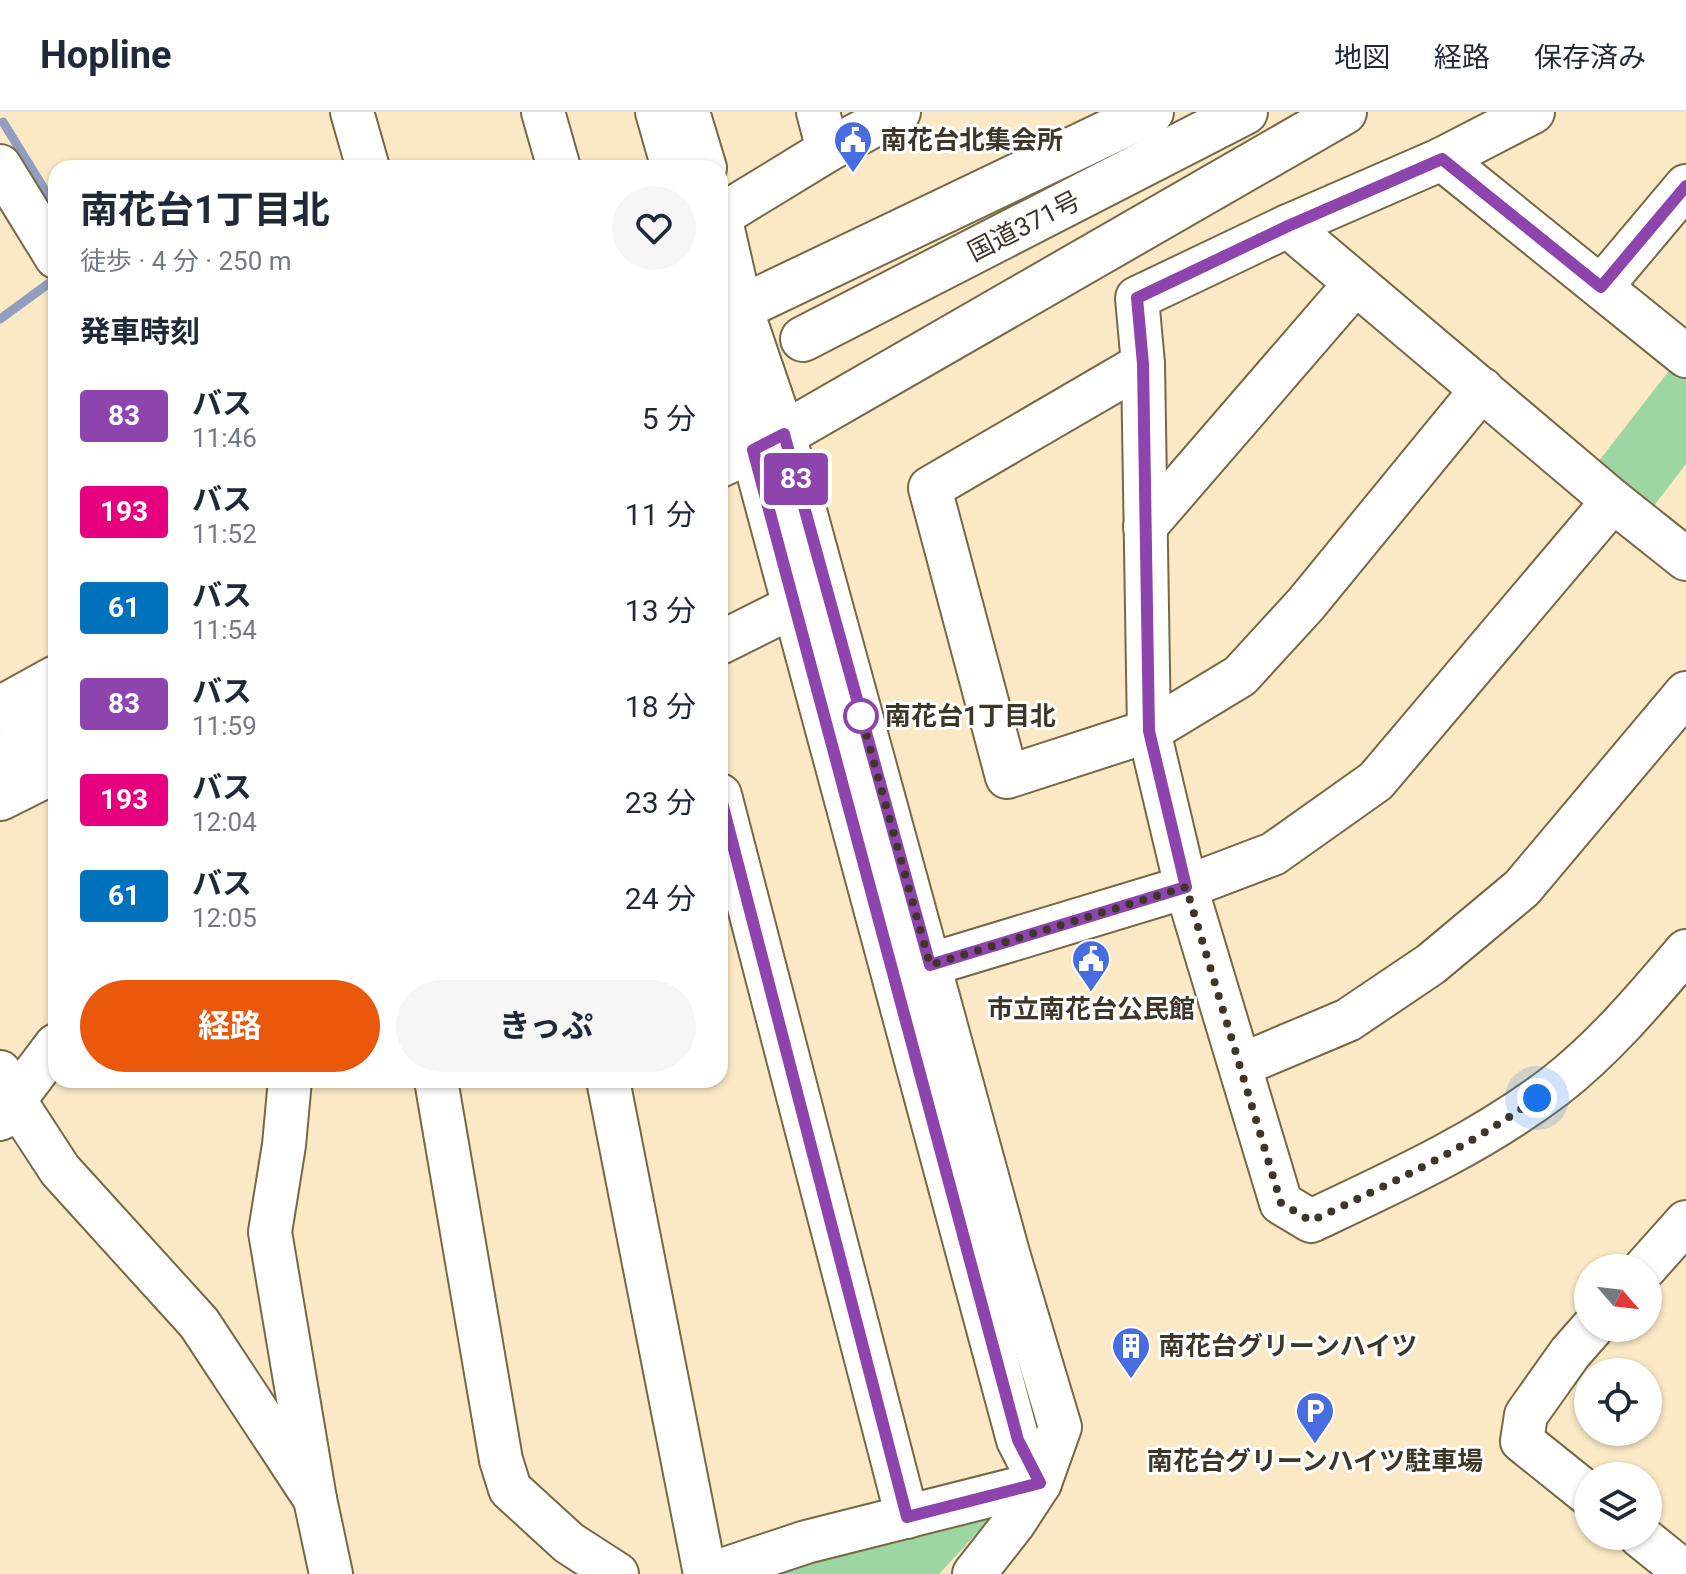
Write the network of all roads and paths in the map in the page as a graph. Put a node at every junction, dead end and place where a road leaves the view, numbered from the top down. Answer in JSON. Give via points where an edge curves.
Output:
{"nodes":[{"id":1,"x":352,"y":112,"type":"edge"},
{"id":2,"x":543,"y":112,"type":"edge"},
{"id":3,"x":657,"y":112,"type":"edge"},
{"id":4,"x":688,"y":112,"type":"edge"},
{"id":5,"x":899,"y":112,"type":"edge"},
{"id":6,"x":1151,"y":112,"type":"edge"},
{"id":7,"x":1245,"y":112,"type":"edge"},
{"id":8,"x":1344,"y":112,"type":"edge"},
{"id":9,"x":1533,"y":112,"type":"edge"},
{"id":10,"x":823,"y":131,"type":"edge"},
{"id":11,"x":1442,"y":159,"type":"junction"},
{"id":12,"x":366,"y":160,"type":"edge"},
{"id":13,"x":557,"y":160,"type":"edge"},
{"id":14,"x":671,"y":160,"type":"edge"},
{"id":15,"x":703,"y":160,"type":"edge"},
{"id":16,"x":0,"y":166,"type":"edge"},
{"id":17,"x":1686,"y":186,"type":"edge"},
{"id":18,"x":1288,"y":226,"type":"junction"},
{"id":19,"x":728,"y":230,"type":"edge"},
{"id":20,"x":48,"y":244,"type":"edge"},
{"id":21,"x":1355,"y":284,"type":"junction"},
{"id":22,"x":1601,"y":287,"type":"junction"},
{"id":23,"x":728,"y":318,"type":"edge"},
{"id":24,"x":728,"y":323,"type":"edge"},
{"id":25,"x":803,"y":339,"type":"dead end"},
{"id":26,"x":1686,"y":356,"type":"edge"},
{"id":27,"x":1143,"y":364,"type":"junction"},
{"id":28,"x":1482,"y":389,"type":"junction"},
{"id":29,"x":752,"y":450,"type":"edge"},
{"id":30,"x":1613,"y":501,"type":"junction"},
{"id":31,"x":1145,"y":527,"type":"junction"},
{"id":32,"x":1686,"y":559,"type":"edge"},
{"id":33,"x":794,"y":606,"type":"junction"},
{"id":34,"x":728,"y":639,"type":"edge"},
{"id":35,"x":48,"y":682,"type":"edge"},
{"id":36,"x":1686,"y":693,"type":"edge"},
{"id":37,"x":0,"y":709,"type":"edge"},
{"id":38,"x":48,"y":731,"type":"edge"},
{"id":39,"x":1149,"y":731,"type":"junction"},
{"id":40,"x":0,"y":756,"type":"edge"},
{"id":41,"x":48,"y":774,"type":"edge"},
{"id":42,"x":0,"y":798,"type":"edge"},
{"id":43,"x":729,"y":872,"type":"edge"},
{"id":44,"x":1186,"y":887,"type":"junction"},
{"id":45,"x":1683,"y":960,"type":"edge"},
{"id":46,"x":911,"y":970,"type":"junction"},
{"id":47,"x":48,"y":1053,"type":"edge"},
{"id":48,"x":1241,"y":1065,"type":"junction"},
{"id":49,"x":289,"y":1088,"type":"edge"},
{"id":50,"x":437,"y":1088,"type":"edge"},
{"id":51,"x":610,"y":1088,"type":"edge"},
{"id":52,"x":5,"y":1098,"type":"edge"},
{"id":53,"x":1686,"y":1222,"type":"edge"},
{"id":54,"x":1657,"y":1254,"type":"edge"},
{"id":55,"x":1580,"y":1342,"type":"edge"},
{"id":56,"x":1040,"y":1483,"type":"junction"},
{"id":57,"x":1574,"y":1483,"type":"edge"},
{"id":58,"x":315,"y":1499,"type":"junction"},
{"id":59,"x":907,"y":1517,"type":"junction"},
{"id":60,"x":331,"y":1574,"type":"edge"},
{"id":61,"x":617,"y":1574,"type":"edge"},
{"id":62,"x":708,"y":1574,"type":"edge"},
{"id":63,"x":974,"y":1574,"type":"edge"}],
"edges":[{"from":1,"to":12,"type":"street"},
{"from":2,"to":13,"type":"street"},
{"from":3,"to":14,"type":"street"},
{"from":4,"to":15,"type":"street"},
{"from":5,"to":10,"type":"street"},
{"from":6,"to":23,"type":"highway"},
{"from":7,"to":25,"type":"highway","name":"国道371号"},
{"from":8,"to":29,"type":"highway"},
{"from":9,"to":11,"type":"street"},
{"from":10,"to":19,"type":"street"},
{"from":11,"to":18,"type":"street"},
{"from":11,"to":22,"type":"street"},
{"from":16,"to":20,"type":"street"},
{"from":17,"to":22,"type":"street"},
{"from":18,"to":21,"type":"street"},
{"from":18,"to":27,"type":"street","via":[[1137,298]]},
{"from":21,"to":28,"type":"street"},
{"from":21,"to":31,"type":"street"},
{"from":22,"to":26,"type":"street"},
{"from":24,"to":29,"type":"street"},
{"from":27,"to":31,"type":"street"},
{"from":27,"to":39,"type":"street","via":[[930,488],[1007,777]]},
{"from":28,"to":30,"type":"street"},
{"from":28,"to":39,"type":"street","via":[[1306,604],[1240,676]]},
{"from":29,"to":33,"type":"street"},
{"from":29,"to":46,"type":"street"},
{"from":30,"to":32,"type":"street"},
{"from":30,"to":44,"type":"street","via":[[1376,781],[1273,854]]},
{"from":31,"to":39,"type":"street"},
{"from":33,"to":34,"type":"street"},
{"from":33,"to":46,"type":"street"},
{"from":35,"to":37,"type":"highway"},
{"from":36,"to":48,"type":"street","via":[[1522,888],[1431,964],[1348,1020]]},
{"from":38,"to":40,"type":"highway"},
{"from":39,"to":44,"type":"street"},
{"from":41,"to":42,"type":"highway"},
{"from":43,"to":59,"type":"street"},
{"from":44,"to":46,"type":"street"},
{"from":44,"to":48,"type":"street"},
{"from":45,"to":48,"type":"street","via":[[1557,1084],[1496,1128],[1311,1221],[1281,1203]]},
{"from":46,"to":56,"type":"street","via":[[1008,1253],[1060,1427]]},
{"from":47,"to":52,"type":"street"},
{"from":49,"to":58,"type":"street","via":[[270,1232]]},
{"from":50,"to":61,"type":"street","via":[[510,1489],[569,1543]]},
{"from":51,"to":62,"type":"street"},
{"from":52,"to":58,"type":"street","via":[[60,1170],[199,1323]]},
{"from":53,"to":54,"type":"street"},
{"from":55,"to":57,"type":"street","via":[[1526,1415],[1522,1441]]},
{"from":56,"to":59,"type":"street"},
{"from":56,"to":63,"type":"street"},
{"from":58,"to":60,"type":"street"},
{"from":59,"to":62,"type":"street"}]}
